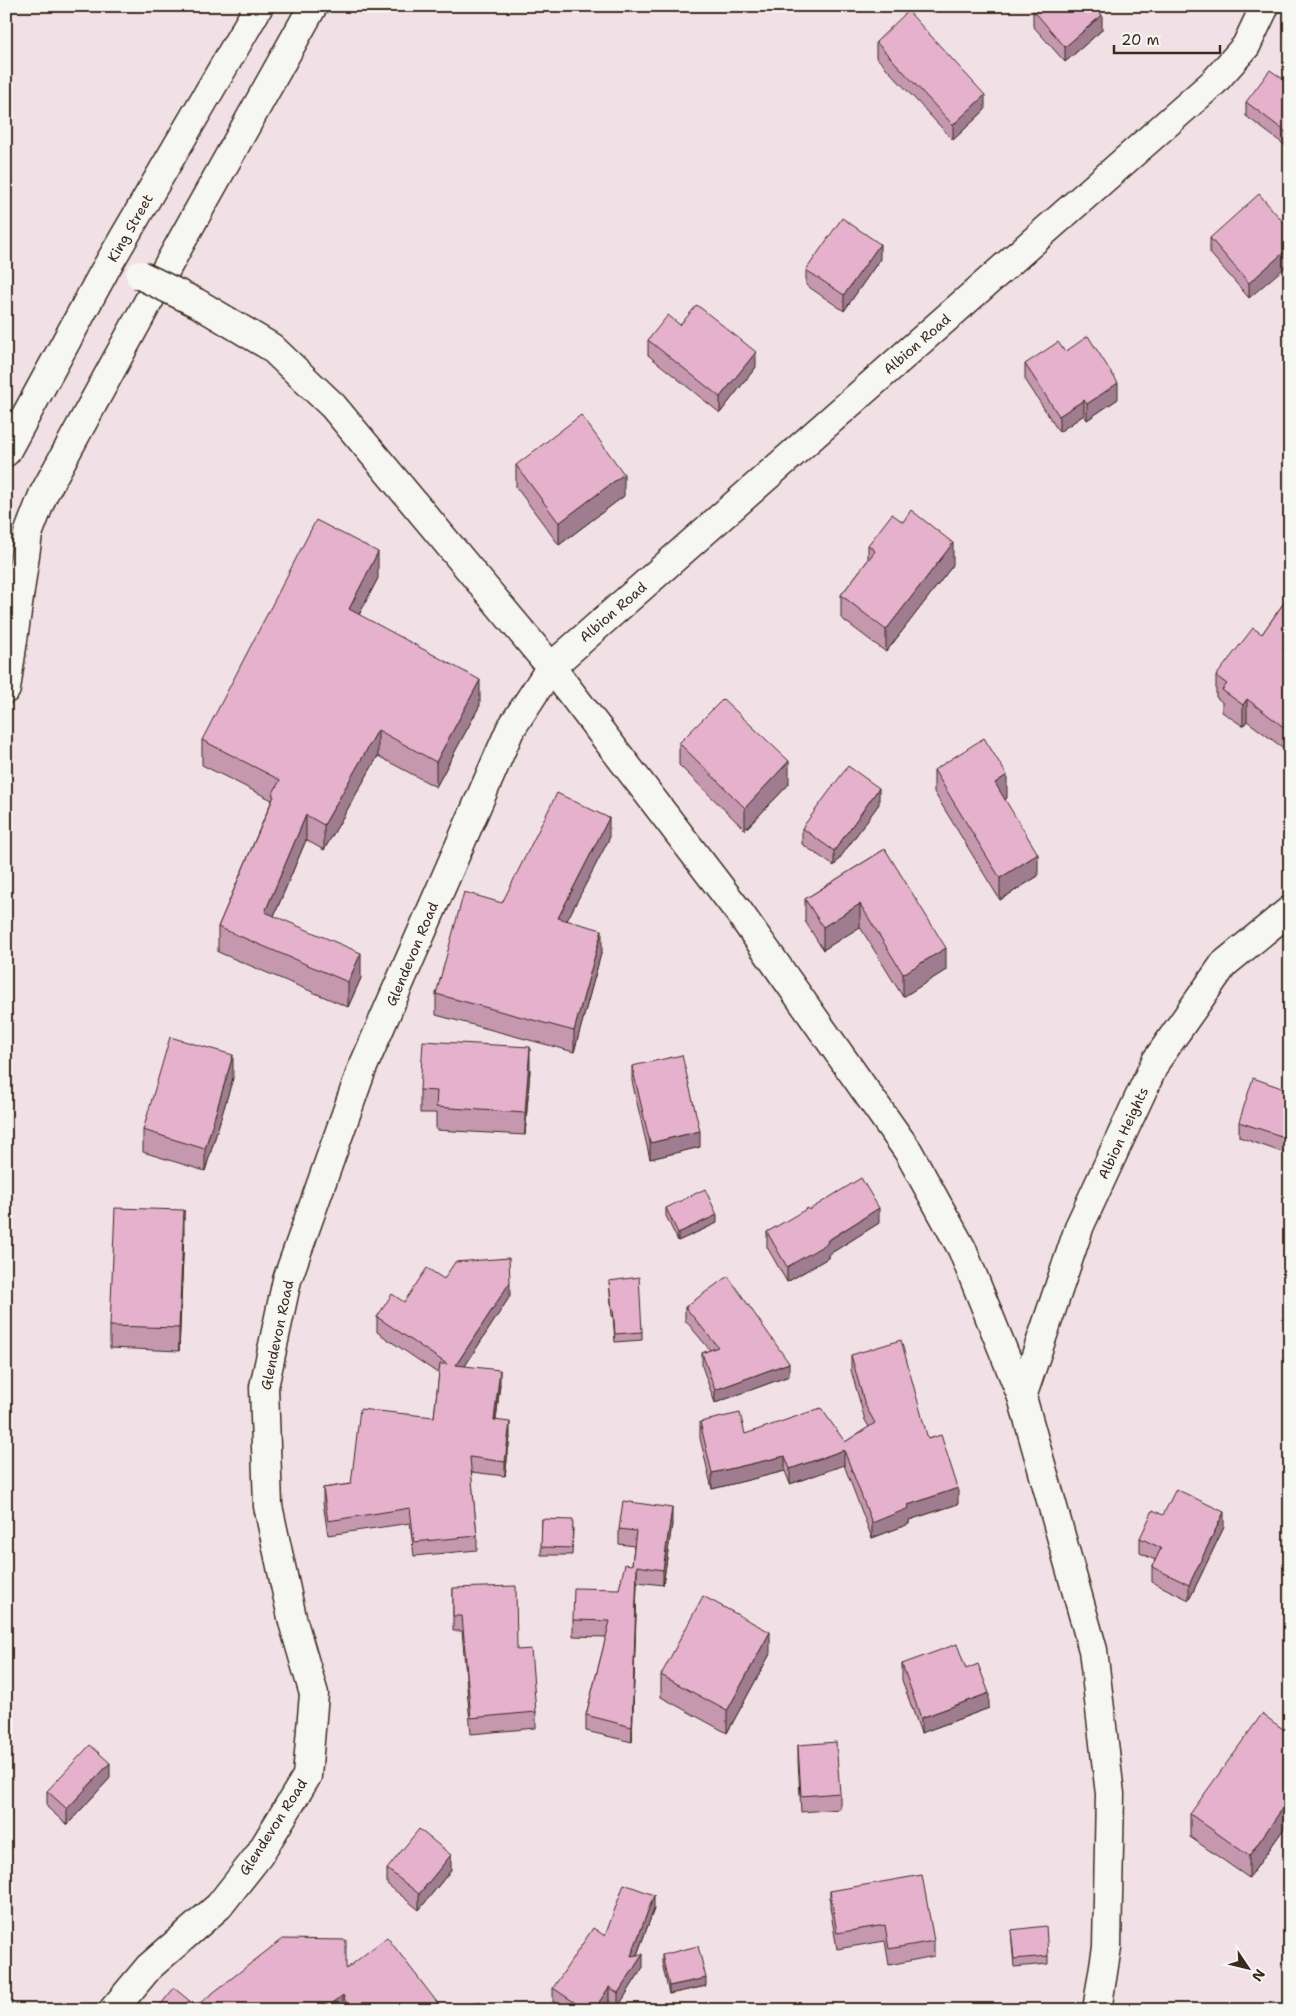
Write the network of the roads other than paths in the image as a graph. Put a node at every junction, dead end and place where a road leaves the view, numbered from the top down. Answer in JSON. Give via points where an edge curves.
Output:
{"nodes":[{"id":1,"x":260,"y":6,"type":"edge"},
{"id":2,"x":313,"y":6,"type":"edge"},
{"id":3,"x":1264,"y":6,"type":"edge"},
{"id":4,"x":105,"y":270,"type":"junction"},
{"id":5,"x":6,"y":452,"type":"edge"},
{"id":6,"x":551,"y":667,"type":"junction"},
{"id":7,"x":6,"y":689,"type":"edge"},
{"id":8,"x":1290,"y":910,"type":"edge"},
{"id":9,"x":1022,"y":1397,"type":"junction"},
{"id":10,"x":113,"y":2010,"type":"edge"},
{"id":11,"x":1097,"y":2010,"type":"edge"}],
"edges":[{"from":1,"to":4,"type":"street","name":"King Street"},
{"from":2,"to":7,"type":"street","via":[[43,495],[28,534]]},
{"from":3,"to":6,"type":"street","name":"Albion Road","via":[[1246,46],[1214,82]]},
{"from":4,"to":5,"type":"street","name":"King Street"},
{"from":4,"to":6,"type":"street","bridge":true,"via":[[140,275],[197,303],[271,347],[333,406]]},
{"from":6,"to":9,"type":"street","via":[[740,912],[908,1151],[962,1249]]},
{"from":6,"to":10,"type":"street","name":"Glendevon Road","via":[[510,730],[362,1070],[283,1299],[264,1387],[268,1506],[293,1622],[314,1694],[307,1776],[259,1855],[219,1906],[149,1967]]},
{"from":8,"to":9,"type":"street","name":"Albion Heights","via":[[1224,964],[1156,1061],[1080,1226]]},
{"from":9,"to":11,"type":"street","via":[[1093,1650],[1110,1794],[1107,1946]]}]}
